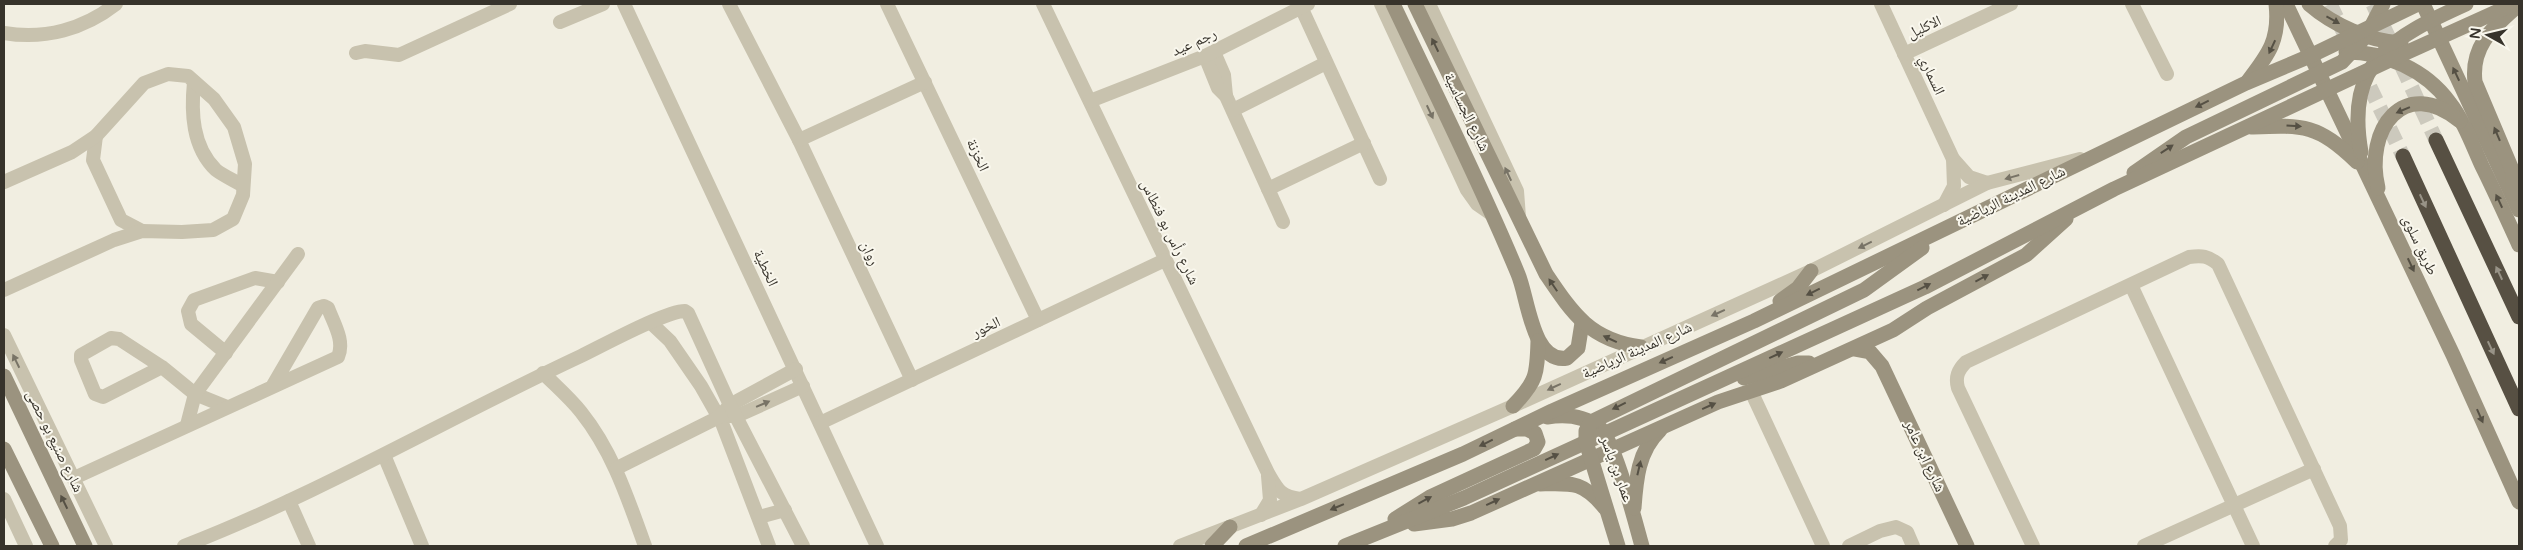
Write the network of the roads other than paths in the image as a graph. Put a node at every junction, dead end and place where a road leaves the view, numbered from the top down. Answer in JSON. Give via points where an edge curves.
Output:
{"nodes":[{"id":1,"x":116,"y":4,"type":"edge"},
{"id":2,"x":510,"y":4,"type":"edge"},
{"id":3,"x":602,"y":4,"type":"edge"},
{"id":4,"x":624,"y":4,"type":"edge"},
{"id":5,"x":729,"y":4,"type":"edge"},
{"id":6,"x":887,"y":4,"type":"edge"},
{"id":7,"x":1043,"y":4,"type":"edge"},
{"id":8,"x":1381,"y":4,"type":"edge"},
{"id":9,"x":1393,"y":4,"type":"edge"},
{"id":10,"x":1415,"y":4,"type":"edge"},
{"id":11,"x":1429,"y":4,"type":"edge"},
{"id":12,"x":1881,"y":4,"type":"edge"},
{"id":13,"x":2011,"y":4,"type":"edge"},
{"id":14,"x":2132,"y":4,"type":"edge"},
{"id":15,"x":2276,"y":4,"type":"edge"},
{"id":16,"x":2286,"y":4,"type":"edge"},
{"id":17,"x":2309,"y":4,"type":"edge"},
{"id":18,"x":2384,"y":4,"type":"edge"},
{"id":19,"x":2418,"y":4,"type":"edge"},
{"id":20,"x":2423,"y":4,"type":"edge"},
{"id":21,"x":2466,"y":4,"type":"edge"},
{"id":22,"x":2514,"y":4,"type":"edge"},
{"id":23,"x":2519,"y":4,"type":"edge"},
{"id":24,"x":1305,"y":5,"type":"edge"},
{"id":25,"x":2431,"y":20,"type":"junction"},
{"id":26,"x":560,"y":22,"type":"dead end"},
{"id":27,"x":2366,"y":31,"type":"junction"},
{"id":28,"x":4,"y":33,"type":"edge"},
{"id":29,"x":2439,"y":38,"type":"junction"},
{"id":30,"x":2394,"y":43,"type":"junction"},
{"id":31,"x":2352,"y":52,"type":"junction"},
{"id":32,"x":356,"y":53,"type":"dead end"},
{"id":33,"x":1210,"y":54,"type":"junction"},
{"id":34,"x":1904,"y":54,"type":"junction"},
{"id":35,"x":2310,"y":56,"type":"junction"},
{"id":36,"x":2384,"y":58,"type":"junction"},
{"id":37,"x":1326,"y":63,"type":"junction"},
{"id":38,"x":2370,"y":69,"type":"junction"},
{"id":39,"x":2167,"y":74,"type":"dead end"},
{"id":40,"x":2319,"y":74,"type":"junction"},
{"id":41,"x":194,"y":82,"type":"junction"},
{"id":42,"x":925,"y":82,"type":"junction"},
{"id":43,"x":2246,"y":83,"type":"junction"},
{"id":44,"x":2326,"y":90,"type":"junction"},
{"id":45,"x":1090,"y":101,"type":"junction"},
{"id":46,"x":1233,"y":110,"type":"junction"},
{"id":47,"x":2463,"y":124,"type":"junction"},
{"id":48,"x":2245,"y":127,"type":"junction"},
{"id":49,"x":96,"y":136,"type":"junction"},
{"id":50,"x":799,"y":140,"type":"junction"},
{"id":51,"x":2436,"y":140,"type":"tunnel mouth"},
{"id":52,"x":1364,"y":143,"type":"junction"},
{"id":53,"x":72,"y":152,"type":"junction"},
{"id":54,"x":2093,"y":156,"type":"junction"},
{"id":55,"x":2403,"y":156,"type":"tunnel mouth"},
{"id":56,"x":1953,"y":159,"type":"junction"},
{"id":57,"x":93,"y":160,"type":"junction"},
{"id":58,"x":2364,"y":168,"type":"junction"},
{"id":59,"x":1380,"y":179,"type":"dead end"},
{"id":60,"x":4,"y":182,"type":"edge"},
{"id":61,"x":1987,"y":183,"type":"junction"},
{"id":62,"x":243,"y":186,"type":"junction"},
{"id":63,"x":1268,"y":189,"type":"junction"},
{"id":64,"x":2114,"y":189,"type":"junction"},
{"id":65,"x":2516,"y":204,"type":"edge"},
{"id":66,"x":1944,"y":205,"type":"junction"},
{"id":67,"x":2082,"y":205,"type":"junction"},
{"id":68,"x":2382,"y":206,"type":"junction"},
{"id":69,"x":1490,"y":213,"type":"junction"},
{"id":70,"x":121,"y":220,"type":"junction"},
{"id":71,"x":1519,"y":220,"type":"junction"},
{"id":72,"x":1283,"y":222,"type":"dead end"},
{"id":73,"x":1953,"y":225,"type":"junction"},
{"id":74,"x":142,"y":231,"type":"junction"},
{"id":75,"x":114,"y":240,"type":"junction"},
{"id":76,"x":2519,"y":246,"type":"edge"},
{"id":77,"x":298,"y":254,"type":"dead end"},
{"id":78,"x":1165,"y":260,"type":"junction"},
{"id":79,"x":1811,"y":271,"type":"junction"},
{"id":80,"x":278,"y":282,"type":"junction"},
{"id":81,"x":2131,"y":285,"type":"junction"},
{"id":82,"x":4,"y":290,"type":"edge"},
{"id":83,"x":2519,"y":317,"type":"edge"},
{"id":84,"x":1038,"y":320,"type":"junction"},
{"id":85,"x":1754,"y":321,"type":"junction"},
{"id":86,"x":651,"y":323,"type":"junction"},
{"id":87,"x":1582,"y":323,"type":"junction"},
{"id":88,"x":1893,"y":330,"type":"junction"},
{"id":89,"x":4,"y":335,"type":"edge"},
{"id":90,"x":1538,"y":341,"type":"junction"},
{"id":91,"x":1641,"y":347,"type":"junction"},
{"id":92,"x":1854,"y":349,"type":"junction"},
{"id":93,"x":226,"y":353,"type":"junction"},
{"id":94,"x":1823,"y":362,"type":"junction"},
{"id":95,"x":1882,"y":366,"type":"junction"},
{"id":96,"x":162,"y":367,"type":"junction"},
{"id":97,"x":796,"y":369,"type":"junction"},
{"id":98,"x":543,"y":374,"type":"junction"},
{"id":99,"x":4,"y":376,"type":"edge"},
{"id":100,"x":912,"y":380,"type":"junction"},
{"id":101,"x":803,"y":386,"type":"junction"},
{"id":102,"x":272,"y":387,"type":"junction"},
{"id":103,"x":1704,"y":389,"type":"junction"},
{"id":104,"x":1751,"y":391,"type":"junction"},
{"id":105,"x":195,"y":394,"type":"junction"},
{"id":106,"x":1513,"y":406,"type":"junction"},
{"id":107,"x":227,"y":407,"type":"junction"},
{"id":108,"x":2519,"y":409,"type":"edge"},
{"id":109,"x":734,"y":410,"type":"junction"},
{"id":110,"x":719,"y":417,"type":"junction"},
{"id":111,"x":1536,"y":418,"type":"junction"},
{"id":112,"x":1591,"y":422,"type":"junction"},
{"id":113,"x":820,"y":423,"type":"junction"},
{"id":114,"x":186,"y":425,"type":"junction"},
{"id":115,"x":1664,"y":426,"type":"junction"},
{"id":116,"x":1514,"y":429,"type":"junction"},
{"id":117,"x":1604,"y":433,"type":"junction"},
{"id":118,"x":1586,"y":442,"type":"junction"},
{"id":119,"x":4,"y":449,"type":"edge"},
{"id":120,"x":1611,"y":450,"type":"junction"},
{"id":121,"x":384,"y":455,"type":"junction"},
{"id":122,"x":1592,"y":458,"type":"junction"},
{"id":123,"x":616,"y":468,"type":"junction"},
{"id":124,"x":2314,"y":469,"type":"junction"},
{"id":125,"x":1268,"y":473,"type":"junction"},
{"id":126,"x":74,"y":478,"type":"junction"},
{"id":127,"x":1533,"y":484,"type":"junction"},
{"id":128,"x":4,"y":498,"type":"edge"},
{"id":129,"x":1301,"y":499,"type":"junction"},
{"id":130,"x":289,"y":501,"type":"junction"},
{"id":131,"x":2519,"y":502,"type":"edge"},
{"id":132,"x":2233,"y":506,"type":"junction"},
{"id":133,"x":785,"y":510,"type":"junction"},
{"id":134,"x":1609,"y":513,"type":"junction"},
{"id":135,"x":1261,"y":515,"type":"junction"},
{"id":136,"x":1634,"y":516,"type":"junction"},
{"id":137,"x":759,"y":517,"type":"junction"},
{"id":138,"x":1395,"y":525,"type":"junction"},
{"id":139,"x":1230,"y":527,"type":"junction"},
{"id":140,"x":44,"y":531,"type":"junction"},
{"id":141,"x":1369,"y":537,"type":"junction"},
{"id":142,"x":189,"y":545,"type":"edge"},
{"id":143,"x":26,"y":546,"type":"edge"},
{"id":144,"x":48,"y":546,"type":"edge"},
{"id":145,"x":52,"y":546,"type":"edge"},
{"id":146,"x":85,"y":546,"type":"edge"},
{"id":147,"x":106,"y":546,"type":"edge"},
{"id":148,"x":309,"y":546,"type":"edge"},
{"id":149,"x":422,"y":546,"type":"edge"},
{"id":150,"x":645,"y":546,"type":"edge"},
{"id":151,"x":769,"y":546,"type":"edge"},
{"id":152,"x":803,"y":546,"type":"edge"},
{"id":153,"x":877,"y":546,"type":"edge"},
{"id":154,"x":1180,"y":546,"type":"edge"},
{"id":155,"x":1212,"y":546,"type":"edge"},
{"id":156,"x":1246,"y":546,"type":"edge"},
{"id":157,"x":1345,"y":546,"type":"edge"},
{"id":158,"x":1618,"y":546,"type":"edge"},
{"id":159,"x":1642,"y":546,"type":"edge"},
{"id":160,"x":1823,"y":546,"type":"edge"},
{"id":161,"x":1849,"y":546,"type":"edge"},
{"id":162,"x":1913,"y":546,"type":"edge"},
{"id":163,"x":1967,"y":546,"type":"edge"},
{"id":164,"x":2033,"y":546,"type":"edge"},
{"id":165,"x":2144,"y":546,"type":"edge"},
{"id":166,"x":2253,"y":546,"type":"edge"},
{"id":167,"x":2335,"y":546,"type":"edge"}],
"edges":[{"from":1,"to":28,"type":"street","via":[[102,15],[72,29],[39,36]]},
{"from":2,"to":32,"type":"street","via":[[399,54],[365,50]]},
{"from":3,"to":26,"type":"street"},
{"from":4,"to":97,"type":"street","name":"الخطية"},
{"from":5,"to":50,"type":"street","name":"روان"},
{"from":6,"to":42,"type":"street","name":"الخزنة"},
{"from":7,"to":45,"type":"street","name":"شارع رأس بو فنطاس"},
{"from":8,"to":69,"type":"street","name":"شارع الجساسية","one_way":true,"via":[[1467,190],[1477,204]]},
{"from":9,"to":69,"type":"main road","name":"شارع الجساسية"},
{"from":71,"to":10,"type":"main road","name":"شارع الجساسية","one_way":true},
{"from":71,"to":11,"type":"street","name":"شارع الجساسية","one_way":true,"via":[[1517,191]]},
{"from":12,"to":34,"type":"street","name":"السماري"},
{"from":13,"to":34,"type":"street","name":"الاكليل"},
{"from":14,"to":39,"type":"street"},
{"from":15,"to":43,"type":"main road","one_way":true,"via":[[2278,23],[2275,40],[2266,58]]},
{"from":16,"to":35,"type":"main road","name":"طريق سلوى"},
{"from":17,"to":27,"type":"main road","one_way":true,"via":[[2334,21]]},
{"from":18,"to":27,"type":"main road"},
{"from":19,"to":27,"type":"main road","name":"شارع المدينة الرياضية"},
{"from":20,"to":25,"type":"main road"},
{"from":21,"to":25,"type":"main road"},
{"from":22,"to":29,"type":"main road"},
{"from":65,"to":23,"type":"main road","one_way":true,"via":[[2513,172],[2475,82],[2474,72],[2481,42]]},
{"from":24,"to":33,"type":"street","name":"رجم عيد"},
{"from":24,"to":37,"type":"street"},
{"from":25,"to":29,"type":"main road"},
{"from":25,"to":30,"type":"main road"},
{"from":27,"to":30,"type":"main road"},
{"from":27,"to":31,"type":"main road"},
{"from":27,"to":35,"type":"main road","name":"شارع المدينة الرياضية"},
{"from":29,"to":30,"type":"main road","via":[[2413,44]]},
{"from":29,"to":36,"type":"main road"},
{"from":65,"to":29,"type":"main road","one_way":true},
{"from":30,"to":36,"type":"main road"},
{"from":31,"to":35,"type":"main road"},
{"from":31,"to":36,"type":"main road"},
{"from":31,"to":40,"type":"main road","via":[[2336,66]]},
{"from":33,"to":45,"type":"street","name":"رجم عيد"},
{"from":33,"to":46,"type":"street","via":[[1218,88]]},
{"from":34,"to":56,"type":"street","name":"السماري"},
{"from":35,"to":40,"type":"main road","name":"طريق سلوى"},
{"from":35,"to":43,"type":"main road","name":"شارع المدينة الرياضية"},
{"from":36,"to":38,"type":"main road"},
{"from":36,"to":47,"type":"main road","via":[[2416,72],[2434,85],[2450,102]]},
{"from":37,"to":46,"type":"street"},
{"from":37,"to":52,"type":"street"},
{"from":38,"to":44,"type":"main road"},
{"from":38,"to":58,"type":"main road","via":[[2360,95],[2358,116]]},
{"from":40,"to":44,"type":"main road","name":"طريق سلوى"},
{"from":64,"to":40,"type":"main road","one_way":true,"via":[[2186,137]]},
{"from":41,"to":49,"type":"street","via":[[188,76],[168,74],[144,82]]},
{"from":41,"to":62,"type":"street","via":[[214,99],[234,127],[245,164]]},
{"from":41,"to":62,"type":"street","via":[[191,108],[198,146],[216,170]]},
{"from":42,"to":50,"type":"street"},
{"from":42,"to":84,"type":"street","name":"الخزنة"},
{"from":43,"to":54,"type":"main road","name":"شارع المدينة الرياضية","one_way":true},
{"from":44,"to":48,"type":"main road"},
{"from":44,"to":58,"type":"main road","name":"طريق سلوى"},
{"from":45,"to":78,"type":"street","name":"شارع رأس بو فنطاس"},
{"from":46,"to":63,"type":"street"},
{"from":47,"to":68,"type":"main road","one_way":true,"via":[[2444,111],[2424,105],[2402,109],[2390,117],[2380,132],[2374,160]]},
{"from":76,"to":47,"type":"main road","one_way":true},
{"from":48,"to":58,"type":"main road","one_way":true,"via":[[2296,126],[2317,131],[2335,141]]},
{"from":48,"to":64,"type":"main road"},
{"from":49,"to":53,"type":"street"},
{"from":49,"to":57,"type":"street"},
{"from":50,"to":100,"type":"street","name":"روان"},
{"from":83,"to":51,"type":"highway","one_way":true},
{"from":52,"to":59,"type":"street"},
{"from":52,"to":63,"type":"street"},
{"from":53,"to":57,"type":"street"},
{"from":53,"to":60,"type":"street"},
{"from":54,"to":61,"type":"street","name":"شارع المدينة الرياضية","one_way":true},
{"from":54,"to":73,"type":"main road","name":"شارع المدينة الرياضية"},
{"from":55,"to":108,"type":"highway","name":"طريق سلوى","one_way":true},
{"from":56,"to":61,"type":"street","name":"السماري","via":[[1968,177]]},
{"from":56,"to":66,"type":"street","name":"السماري","via":[[1954,186]]},
{"from":57,"to":70,"type":"street"},
{"from":58,"to":68,"type":"main road","name":"طريق سلوى"},
{"from":61,"to":66,"type":"street","name":"شارع المدينة الرياضية"},
{"from":62,"to":74,"type":"street","via":[[243,195],[233,219],[213,230]]},
{"from":63,"to":72,"type":"street"},
{"from":64,"to":67,"type":"main road"},
{"from":66,"to":79,"type":"street","name":"شارع المدينة الرياضية","one_way":true},
{"from":88,"to":67,"type":"main road","one_way":true,"via":[[2026,255]]},
{"from":103,"to":67,"type":"main road","one_way":true,"via":[[1925,287]]},
{"from":68,"to":131,"type":"main road","name":"طريق سلوى","one_way":true},
{"from":69,"to":90,"type":"main road","name":"شارع الجساسية","via":[[1519,275]]},
{"from":70,"to":74,"type":"street"},
{"from":70,"to":75,"type":"street"},
{"from":87,"to":71,"type":"main road","name":"شارع الجساسية","one_way":true,"via":[[1546,274]]},
{"from":73,"to":85,"type":"main road","name":"شارع المدينة الرياضية","one_way":true},
{"from":73,"to":112,"type":"main road","one_way":true,"via":[[1864,290]]},
{"from":74,"to":75,"type":"street"},
{"from":75,"to":82,"type":"street"},
{"from":77,"to":80,"type":"street"},
{"from":78,"to":84,"type":"street","name":"الخور"},
{"from":78,"to":125,"type":"street","name":"شارع رأس بو فنطاس"},
{"from":79,"to":85,"type":"main road","via":[[1798,288]]},
{"from":79,"to":91,"type":"street","name":"شارع المدينة الرياضية","one_way":true},
{"from":80,"to":93,"type":"street"},
{"from":80,"to":93,"type":"street","via":[[255,278],[194,300],[188,311],[191,324]]},
{"from":81,"to":124,"type":"street","via":[[2189,256],[2209,257],[2218,264]]},
{"from":81,"to":132,"type":"street"},
{"from":81,"to":164,"type":"street","via":[[1966,362],[1957,374],[1958,388]]},
{"from":84,"to":100,"type":"street","name":"الخور"},
{"from":85,"to":111,"type":"main road","name":"شارع المدينة الرياضية","one_way":true},
{"from":86,"to":98,"type":"street"},
{"from":86,"to":109,"type":"street","via":[[681,311],[688,313]]},
{"from":86,"to":110,"type":"street","via":[[670,341]]},
{"from":87,"to":90,"type":"main road","via":[[1578,348],[1567,358],[1553,357]]},
{"from":91,"to":87,"type":"main road","one_way":true,"via":[[1611,340]]},
{"from":88,"to":92,"type":"main road"},
{"from":88,"to":95,"type":"main road","via":[[1883,344]]},
{"from":126,"to":89,"type":"street","name":"شارع صنيع بو حصى","one_way":true},
{"from":90,"to":106,"type":"main road","via":[[1537,366],[1531,387]]},
{"from":91,"to":106,"type":"street","name":"شارع المدينة الرياضية","one_way":true},
{"from":92,"to":94,"type":"main road"},
{"from":92,"to":95,"type":"main road","name":"شارع ابن عامر","via":[[1870,352]]},
{"from":93,"to":105,"type":"street"},
{"from":94,"to":103,"type":"main road","via":[[1798,363]]},
{"from":94,"to":104,"type":"main road"},
{"from":95,"to":163,"type":"main road","name":"شارع ابن عامر"},
{"from":96,"to":96,"type":"street","via":[[119,339],[111,338],[81,355],[94,394],[103,397]]},
{"from":96,"to":105,"type":"street"},
{"from":97,"to":101,"type":"street","name":"الخطية"},
{"from":97,"to":109,"type":"street"},
{"from":98,"to":121,"type":"street"},
{"from":98,"to":123,"type":"street","via":[[580,411]]},
{"from":146,"to":99,"type":"main road","name":"شارع صنيع بو حصى","one_way":true},
{"from":100,"to":113,"type":"street","name":"الخور"},
{"from":109,"to":101,"type":"street","one_way":true},
{"from":101,"to":113,"type":"street","name":"الخطية"},
{"from":102,"to":102,"type":"street","via":[[338,357],[341,340],[328,308],[318,308]]},
{"from":102,"to":107,"type":"street"},
{"from":103,"to":117,"type":"main road"},
{"from":115,"to":104,"type":"main road","one_way":true},
{"from":104,"to":160,"type":"street"},
{"from":105,"to":107,"type":"street"},
{"from":105,"to":114,"type":"street"},
{"from":106,"to":129,"type":"street","name":"شارع المدينة الرياضية"},
{"from":107,"to":114,"type":"street"},
{"from":109,"to":110,"type":"street"},
{"from":109,"to":133,"type":"street"},
{"from":110,"to":123,"type":"street"},
{"from":110,"to":137,"type":"street"},
{"from":111,"to":112,"type":"main road","name":"عمار بن ياسر","via":[[1566,416]]},
{"from":111,"to":116,"type":"main road","name":"شارع المدينة الرياضية"},
{"from":112,"to":117,"type":"main road","name":"عمار بن ياسر"},
{"from":112,"to":118,"type":"main road","via":[[1585,433]]},
{"from":113,"to":153,"type":"street","name":"الخطية"},
{"from":114,"to":126,"type":"street"},
{"from":115,"to":120,"type":"main road"},
{"from":136,"to":115,"type":"main road","one_way":true,"via":[[1636,483],[1642,459],[1650,441]]},
{"from":141,"to":116,"type":"main road","one_way":true,"via":[[1430,497],[1534,449],[1538,439],[1535,433]]},
{"from":116,"to":156,"type":"main road","name":"شارع المدينة الرياضية","one_way":true,"via":[[1463,454]]},
{"from":117,"to":118,"type":"main road"},
{"from":117,"to":120,"type":"main road","name":"عمار بن ياسر"},
{"from":118,"to":122,"type":"main road","name":"عمار بن ياسر"},
{"from":138,"to":118,"type":"main road","one_way":true,"via":[[1464,498]]},
{"from":119,"to":140,"type":"main road"},
{"from":120,"to":122,"type":"main road"},
{"from":120,"to":136,"type":"main road","name":"عمار بن ياسر"},
{"from":121,"to":130,"type":"street"},
{"from":121,"to":149,"type":"street"},
{"from":122,"to":127,"type":"main road"},
{"from":122,"to":134,"type":"main road","name":"عمار بن ياسر"},
{"from":123,"to":150,"type":"street"},
{"from":124,"to":132,"type":"street"},
{"from":124,"to":167,"type":"street","via":[[2340,526],[2341,540]]},
{"from":125,"to":129,"type":"street","name":"شارع رأس بو فنطاس","via":[[1284,495]]},
{"from":125,"to":135,"type":"street","name":"شارع رأس بو فنطاس","via":[[1270,500]]},
{"from":126,"to":147,"type":"street","name":"شارع صنيع بو حصى"},
{"from":127,"to":134,"type":"main road","via":[[1582,486],[1596,496]]},
{"from":138,"to":127,"type":"main road","one_way":true,"via":[[1462,516]]},
{"from":128,"to":143,"type":"street"},
{"from":129,"to":135,"type":"street","name":"شارع المدينة الرياضية"},
{"from":130,"to":142,"type":"street"},
{"from":130,"to":148,"type":"street"},
{"from":132,"to":165,"type":"street"},
{"from":132,"to":166,"type":"street"},
{"from":133,"to":137,"type":"street"},
{"from":133,"to":152,"type":"street"},
{"from":134,"to":158,"type":"main road","name":"عمار بن ياسر"},
{"from":135,"to":139,"type":"street","name":"شارع المدينة الرياضية"},
{"from":136,"to":159,"type":"main road","name":"عمار بن ياسر"},
{"from":137,"to":151,"type":"street"},
{"from":138,"to":141,"type":"main road"},
{"from":139,"to":154,"type":"street","name":"شارع المدينة الرياضية"},
{"from":139,"to":155,"type":"main road"},
{"from":140,"to":144,"type":"main road"},
{"from":140,"to":145,"type":"main road"},
{"from":141,"to":157,"type":"main road"},
{"from":161,"to":162,"type":"street","via":[[1896,527],[1907,532]]}]}
